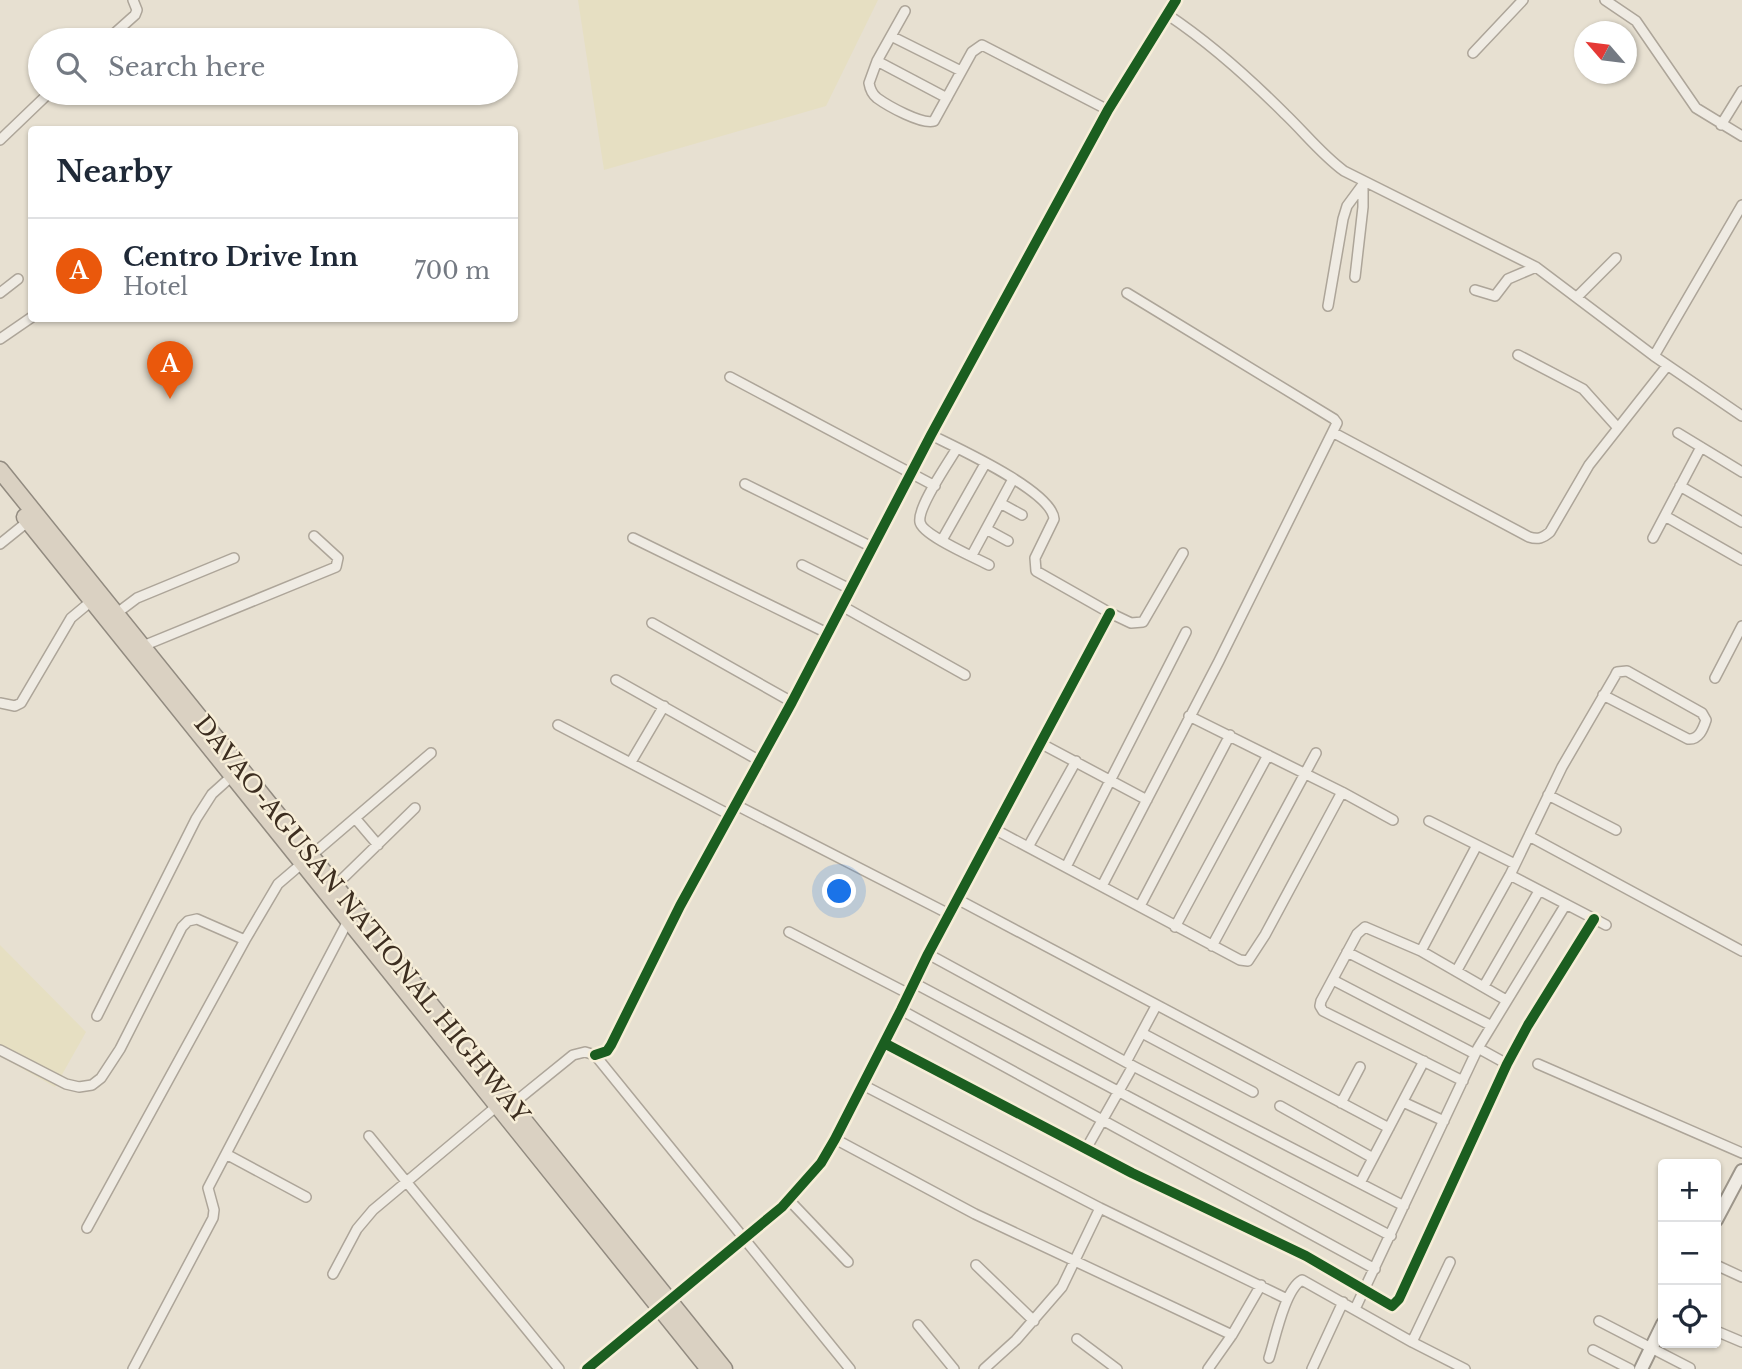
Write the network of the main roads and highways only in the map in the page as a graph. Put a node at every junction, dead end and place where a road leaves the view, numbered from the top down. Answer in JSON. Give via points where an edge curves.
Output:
{"nodes":[{"id":1,"x":0,"y":470,"type":"edge"},
{"id":2,"x":0,"y":486,"type":"edge"},
{"id":3,"x":32,"y":518,"type":"junction"},
{"id":4,"x":96,"y":597,"type":"junction"},
{"id":5,"x":215,"y":746,"type":"junction"},
{"id":6,"x":306,"y":859,"type":"junction"},
{"id":7,"x":352,"y":916,"type":"junction"},
{"id":8,"x":665,"y":1305,"type":"junction"},
{"id":9,"x":709,"y":1369,"type":"edge"},
{"id":10,"x":723,"y":1369,"type":"edge"}],
"edges":[{"from":1,"to":3,"type":"highway","name":"DAVAO-AGUSAN NATIONAL HIGHWAY"},
{"from":2,"to":3,"type":"highway","name":"DAVAO-AGUSAN NATIONAL HIGHWAY"},
{"from":3,"to":4,"type":"highway","name":"DAVAO-AGUSAN NATIONAL HIGHWAY"},
{"from":4,"to":5,"type":"highway","name":"DAVAO-AGUSAN NATIONAL HIGHWAY"},
{"from":4,"to":5,"type":"highway","name":"DAVAO-AGUSAN NATIONAL HIGHWAY","via":[[117,613]]},
{"from":5,"to":6,"type":"highway","name":"DAVAO-AGUSAN NATIONAL HIGHWAY"},
{"from":5,"to":6,"type":"highway","name":"DAVAO-AGUSAN NATIONAL HIGHWAY","via":[[232,776]]},
{"from":6,"to":7,"type":"highway","name":"DAVAO-AGUSAN NATIONAL HIGHWAY"},
{"from":6,"to":7,"type":"highway","name":"DAVAO-AGUSAN NATIONAL HIGHWAY","via":[[335,886]]},
{"from":7,"to":8,"type":"highway","name":"DAVAO-AGUSAN NATIONAL HIGHWAY"},
{"from":8,"to":9,"type":"highway","name":"DAVAO-AGUSAN NATIONAL HIGHWAY"},
{"from":8,"to":10,"type":"highway","name":"DAVAO-AGUSAN NATIONAL HIGHWAY"}]}
